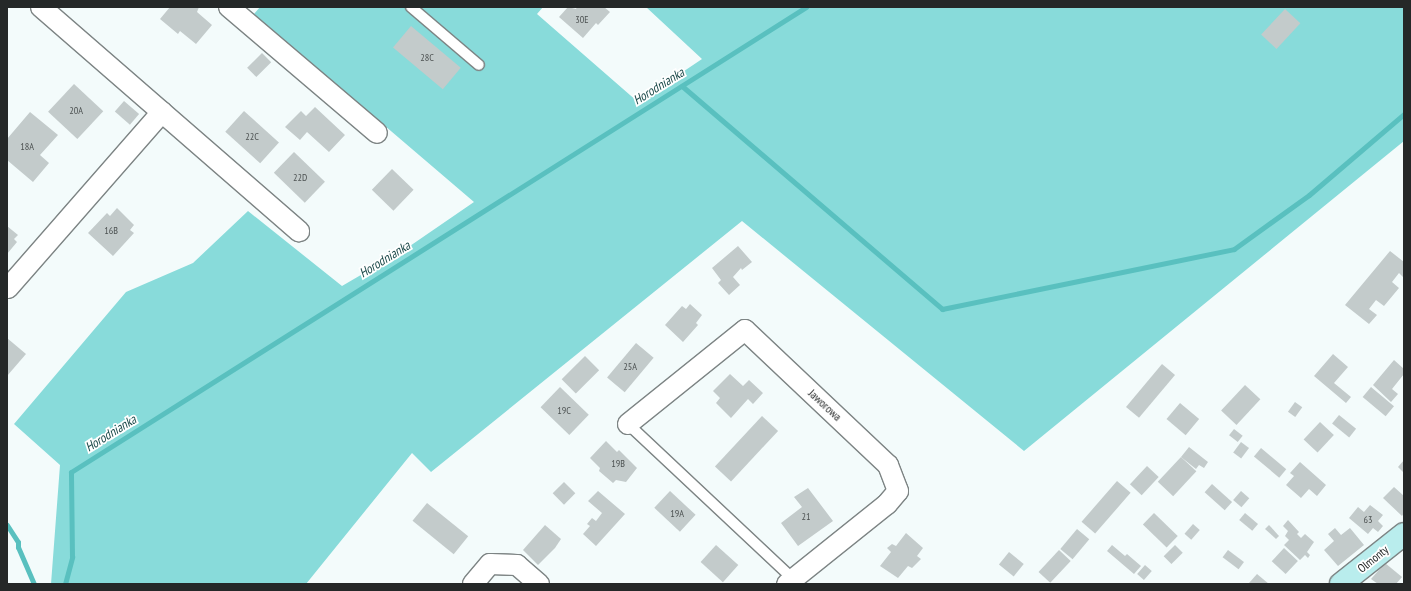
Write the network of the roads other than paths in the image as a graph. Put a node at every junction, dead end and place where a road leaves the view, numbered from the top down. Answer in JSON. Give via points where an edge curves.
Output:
{"nodes":[{"id":1,"x":41,"y":7,"type":"edge"},
{"id":2,"x":229,"y":7,"type":"edge"},
{"id":3,"x":411,"y":7,"type":"edge"},
{"id":4,"x":479,"y":65,"type":"dead end"},
{"id":5,"x":162,"y":112,"type":"junction"},
{"id":6,"x":377,"y":133,"type":"dead end"},
{"id":7,"x":299,"y":231,"type":"dead end"},
{"id":8,"x":7,"y":289,"type":"edge"},
{"id":9,"x":628,"y":424,"type":"joint"},
{"id":10,"x":1404,"y":534,"type":"edge"},
{"id":11,"x":790,"y":582,"type":"edge"},
{"id":12,"x":473,"y":584,"type":"edge"},
{"id":13,"x":539,"y":584,"type":"edge"},
{"id":14,"x":1341,"y":584,"type":"edge"}],
"edges":[{"from":1,"to":5,"type":"street"},
{"from":2,"to":6,"type":"street"},
{"from":3,"to":4,"type":"lane"},
{"from":5,"to":7,"type":"street"},
{"from":5,"to":8,"type":"street"},
{"from":9,"to":11,"type":"lane"},
{"from":9,"to":11,"type":"street","name":"Jaworowa","via":[[745,330],[888,465],[898,490],[887,504]]},
{"from":10,"to":14,"type":"street","name":"Olmonty"},
{"from":12,"to":13,"type":"street","via":[[490,564],[517,565]]}]}
